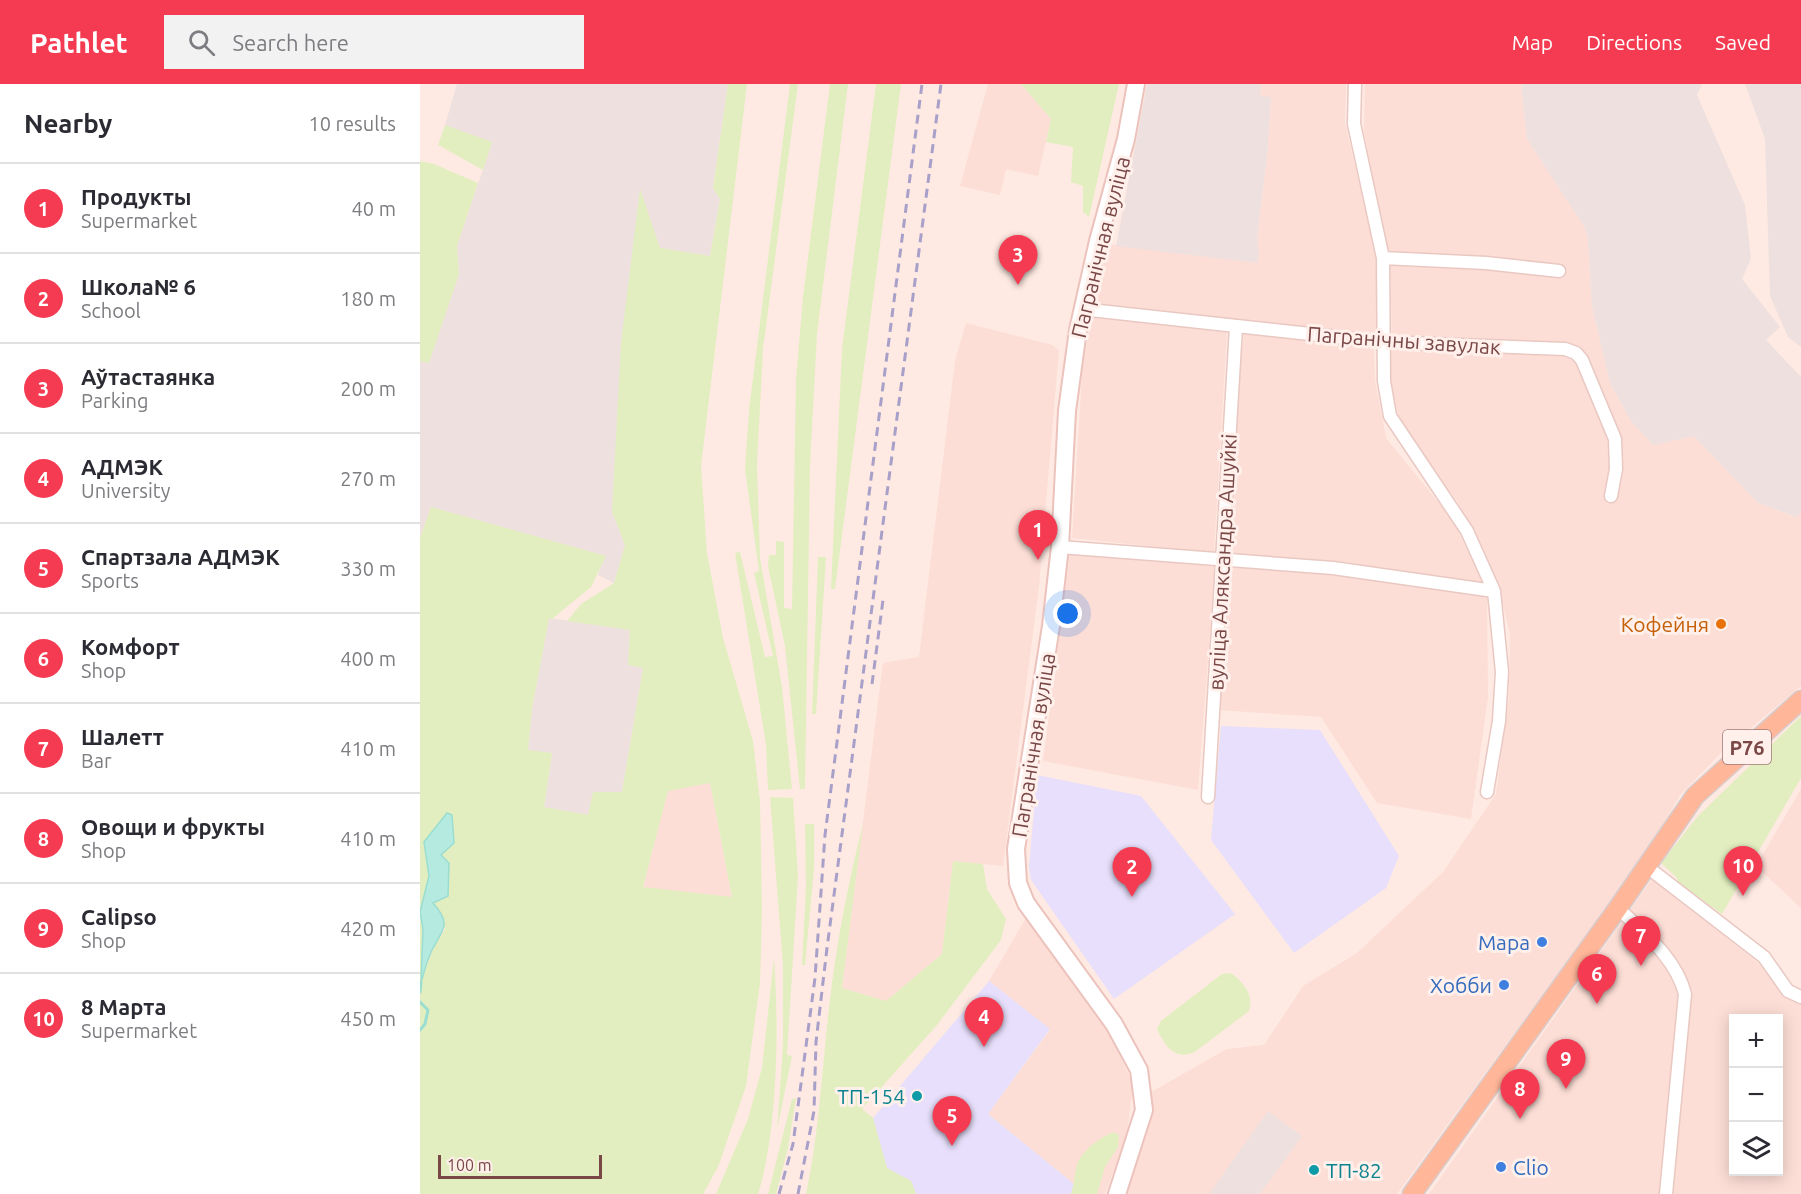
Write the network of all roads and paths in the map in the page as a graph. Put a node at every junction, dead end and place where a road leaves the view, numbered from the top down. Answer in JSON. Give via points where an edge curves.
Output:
{"nodes":[{"id":1,"x":1136,"y":84,"type":"edge"},
{"id":2,"x":1356,"y":84,"type":"edge"},
{"id":3,"x":1383,"y":258,"type":"junction"},
{"id":4,"x":1559,"y":272,"type":"dead end"},
{"id":5,"x":1081,"y":309,"type":"junction"},
{"id":6,"x":1236,"y":327,"type":"junction"},
{"id":7,"x":1383,"y":342,"type":"junction"},
{"id":8,"x":1611,"y":496,"type":"dead end"},
{"id":9,"x":1060,"y":547,"type":"junction"},
{"id":10,"x":1222,"y":561,"type":"junction"},
{"id":11,"x":1494,"y":591,"type":"junction"},
{"id":12,"x":1801,"y":700,"type":"edge"},
{"id":13,"x":1487,"y":792,"type":"dead end"},
{"id":14,"x":1208,"y":797,"type":"dead end"},
{"id":15,"x":1647,"y":866,"type":"junction"},
{"id":16,"x":1618,"y":908,"type":"junction"},
{"id":17,"x":1801,"y":997,"type":"edge"},
{"id":18,"x":1117,"y":1194,"type":"edge"},
{"id":19,"x":1412,"y":1194,"type":"edge"},
{"id":20,"x":1666,"y":1194,"type":"edge"}],
"edges":[{"from":1,"to":5,"type":"main road","name":"Пагранічная вуліца","via":[[1126,139]]},
{"from":2,"to":3,"type":"street","via":[[1354,124]]},
{"from":3,"to":4,"type":"street","via":[[1486,263]]},
{"from":3,"to":7,"type":"street"},
{"from":5,"to":6,"type":"street","name":"Пагранічны завулак"},
{"from":5,"to":9,"type":"main road","name":"Пагранічная вуліца","via":[[1067,411]]},
{"from":6,"to":7,"type":"street","name":"Пагранічны завулак"},
{"from":6,"to":10,"type":"street","name":"вуліца Аляксандра Ашуйкі"},
{"from":7,"to":8,"type":"street","name":"Пагранічны завулак","via":[[1565,349],[1576,353],[1615,439],[1616,469]]},
{"from":7,"to":11,"type":"street","via":[[1390,416],[1467,531]]},
{"from":9,"to":10,"type":"street"},
{"from":9,"to":18,"type":"main road","name":"Пагранічная вуліца","via":[[1016,871],[1026,903],[1114,1024],[1139,1070],[1144,1110]]},
{"from":10,"to":11,"type":"street","via":[[1333,568]]},
{"from":10,"to":14,"type":"street","name":"вуліца Аляксандра Ашуйкі"},
{"from":11,"to":13,"type":"street","via":[[1502,672],[1499,721]]},
{"from":12,"to":15,"type":"main road","number":"Р76","via":[[1695,796]]},
{"from":15,"to":16,"type":"main road","number":"Р76"},
{"from":15,"to":17,"type":"street","via":[[1764,957],[1788,991]]},
{"from":16,"to":19,"type":"main road","number":"Р76"},
{"from":16,"to":20,"type":"street","via":[[1669,960],[1681,976],[1685,994]]}]}
